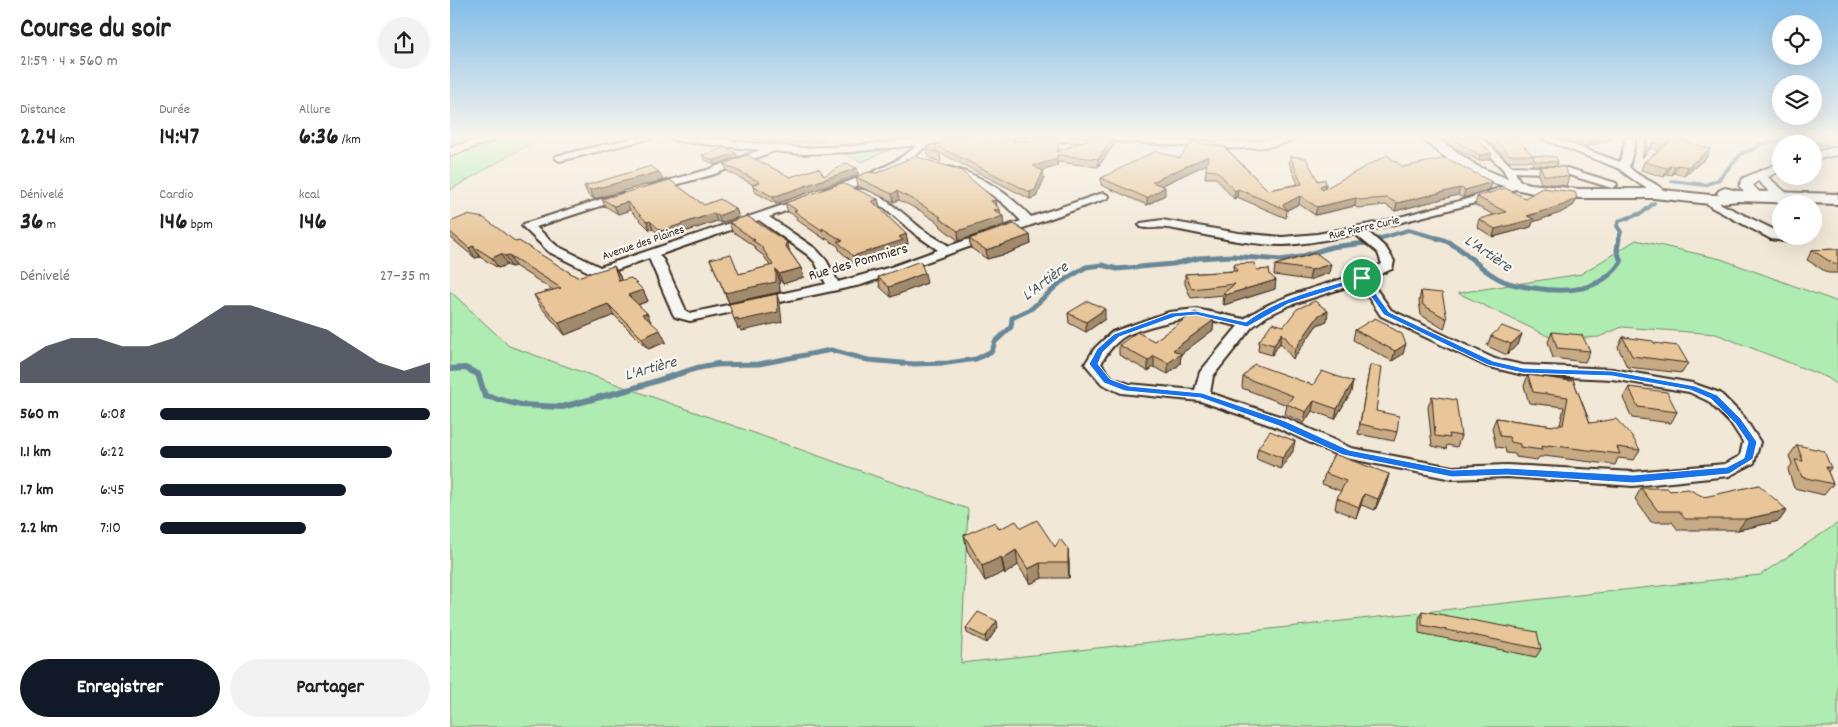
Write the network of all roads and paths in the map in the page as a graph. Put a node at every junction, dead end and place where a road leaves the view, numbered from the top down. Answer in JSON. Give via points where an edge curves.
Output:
{"nodes":[{"id":1,"x":711,"y":172,"type":"edge"},
{"id":2,"x":878,"y":172,"type":"edge"},
{"id":3,"x":952,"y":172,"type":"edge"},
{"id":4,"x":1479,"y":172,"type":"edge"},
{"id":5,"x":1510,"y":172,"type":"edge"},
{"id":6,"x":1571,"y":172,"type":"edge"},
{"id":7,"x":1769,"y":172,"type":"edge"},
{"id":8,"x":1625,"y":173,"type":"junction"},
{"id":9,"x":1760,"y":176,"type":"junction"},
{"id":10,"x":1517,"y":185,"type":"junction"},
{"id":11,"x":1612,"y":185,"type":"junction"},
{"id":12,"x":845,"y":186,"type":"junction"},
{"id":13,"x":1593,"y":194,"type":"junction"},
{"id":14,"x":1644,"y":194,"type":"junction"},
{"id":15,"x":1662,"y":194,"type":"junction"},
{"id":16,"x":1782,"y":195,"type":"edge"},
{"id":17,"x":1104,"y":196,"type":"dead end"},
{"id":18,"x":1738,"y":196,"type":"junction"},
{"id":19,"x":1756,"y":196,"type":"junction"},
{"id":20,"x":1772,"y":196,"type":"edge"},
{"id":21,"x":1708,"y":198,"type":"junction"},
{"id":22,"x":1822,"y":198,"type":"edge"},
{"id":23,"x":1838,"y":199,"type":"edge"},
{"id":24,"x":761,"y":216,"type":"junction"},
{"id":25,"x":1028,"y":222,"type":"junction"},
{"id":26,"x":1145,"y":225,"type":"dead end"},
{"id":27,"x":1362,"y":234,"type":"junction"},
{"id":28,"x":1772,"y":234,"type":"edge"},
{"id":29,"x":947,"y":250,"type":"junction"},
{"id":30,"x":652,"y":254,"type":"junction"},
{"id":31,"x":1362,"y":278,"type":"junction"},
{"id":32,"x":834,"y":288,"type":"junction"},
{"id":33,"x":1247,"y":324,"type":"junction"},
{"id":34,"x":1202,"y":396,"type":"junction"}],
"edges":[{"from":1,"to":30,"type":"street","name":"Avenue des Plaines","via":[[528,226],[553,248],[596,270],[611,269]]},
{"from":2,"to":12,"type":"street","name":"Avenue des Plaines"},
{"from":3,"to":25,"type":"street","via":[[991,187],[1007,198]]},
{"from":4,"to":10,"type":"main road"},
{"from":5,"to":10,"type":"street"},
{"from":6,"to":11,"type":"street"},
{"from":7,"to":9,"type":"street"},
{"from":8,"to":11,"type":"street"},
{"from":8,"to":14,"type":"street"},
{"from":8,"to":15,"type":"street","via":[[1648,182]]},
{"from":9,"to":16,"type":"street"},
{"from":9,"to":19,"type":"street","via":[[1752,178],[1746,186]]},
{"from":10,"to":13,"type":"main road"},
{"from":10,"to":27,"type":"street","name":"Rue Pierre Curie"},
{"from":11,"to":13,"type":"street"},
{"from":12,"to":24,"type":"street","name":"Avenue des Plaines"},
{"from":12,"to":29,"type":"street","via":[[889,206],[919,232]]},
{"from":13,"to":14,"type":"main road"},
{"from":14,"to":15,"type":"main road"},
{"from":15,"to":18,"type":"main road","via":[[1724,193]]},
{"from":15,"to":21,"type":"main road"},
{"from":17,"to":25,"type":"street","name":"Rue des Pommiers"},
{"from":18,"to":19,"type":"main road"},
{"from":18,"to":21,"type":"main road"},
{"from":19,"to":20,"type":"main road"},
{"from":21,"to":28,"type":"street","via":[[1715,205]]},
{"from":22,"to":23,"type":"main road"},
{"from":24,"to":30,"type":"street","name":"Avenue des Plaines"},
{"from":24,"to":32,"type":"street","via":[[812,252],[820,260]]},
{"from":25,"to":29,"type":"street","name":"Rue des Pommiers"},
{"from":26,"to":27,"type":"street","name":"Rue Pierre Curie","via":[[1162,223],[1282,241]]},
{"from":27,"to":31,"type":"street","via":[[1389,260],[1388,266]]},
{"from":29,"to":32,"type":"street","name":"Rue des Pommiers"},
{"from":30,"to":32,"type":"street","name":"Rue des Pommiers","via":[[680,314],[684,316],[700,316]]},
{"from":31,"to":33,"type":"street","via":[[1285,302]]},
{"from":31,"to":34,"type":"street","via":[[1386,313],[1491,363],[1523,370],[1612,374],[1692,388],[1714,397],[1738,421],[1752,442],[1748,459],[1729,470],[1633,479],[1507,471],[1452,474],[1347,452],[1282,423]]},
{"from":33,"to":34,"type":"street","via":[[1205,375]]},
{"from":33,"to":34,"type":"street","via":[[1196,313],[1174,315],[1117,336],[1100,351],[1093,364],[1107,381],[1128,389]]}]}
